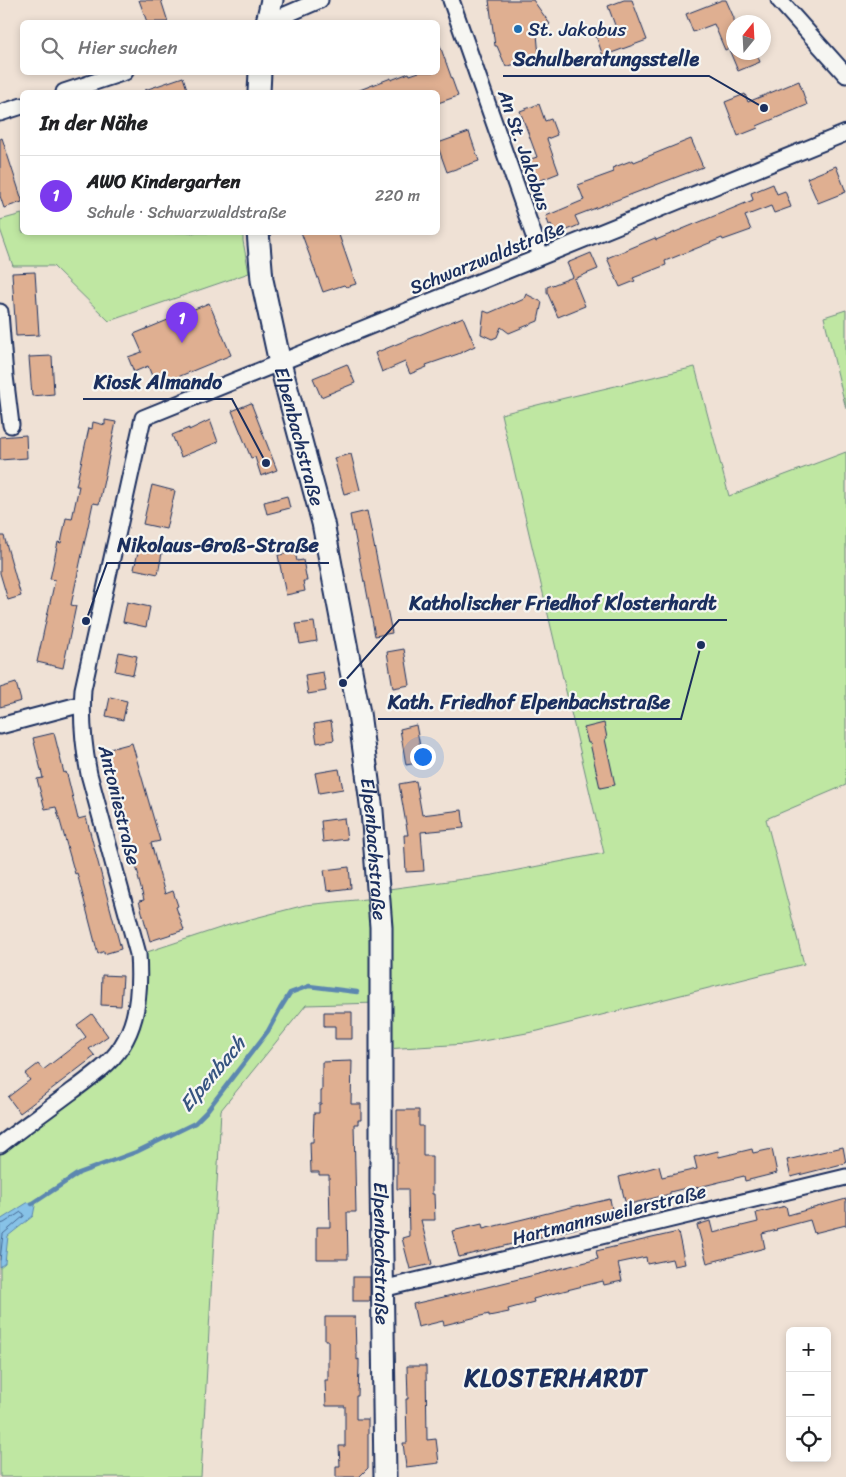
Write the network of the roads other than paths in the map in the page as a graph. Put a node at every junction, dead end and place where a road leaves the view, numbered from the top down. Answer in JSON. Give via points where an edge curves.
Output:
{"nodes":[{"id":1,"x":272,"y":0,"type":"edge"},
{"id":2,"x":320,"y":0,"type":"edge"},
{"id":3,"x":451,"y":0,"type":"edge"},
{"id":4,"x":779,"y":0,"type":"edge"},
{"id":5,"x":268,"y":20,"type":"edge"},
{"id":6,"x":273,"y":20,"type":"edge"},
{"id":7,"x":117,"y":75,"type":"edge"},
{"id":8,"x":260,"y":75,"type":"edge"},
{"id":9,"x":846,"y":75,"type":"edge"},
{"id":10,"x":70,"y":90,"type":"edge"},
{"id":11,"x":259,"y":90,"type":"edge"},
{"id":12,"x":20,"y":107,"type":"edge"},
{"id":13,"x":0,"y":113,"type":"edge"},
{"id":14,"x":846,"y":133,"type":"edge"},
{"id":15,"x":258,"y":235,"type":"edge"},
{"id":16,"x":541,"y":256,"type":"junction"},
{"id":17,"x":0,"y":312,"type":"edge"},
{"id":18,"x":280,"y":363,"type":"junction"},
{"id":19,"x":143,"y":418,"type":"joint"},
{"id":20,"x":11,"y":425,"type":"dead end"},
{"id":21,"x":82,"y":704,"type":"junction"},
{"id":22,"x":0,"y":726,"type":"edge"},
{"id":23,"x":0,"y":1144,"type":"edge"},
{"id":24,"x":846,"y":1177,"type":"edge"},
{"id":25,"x":382,"y":1290,"type":"junction"},
{"id":26,"x":384,"y":1477,"type":"edge"}],
"edges":[{"from":1,"to":5,"type":"street"},
{"from":2,"to":6,"type":"street"},
{"from":3,"to":16,"type":"street","name":"An St. Jakobus"},
{"from":4,"to":9,"type":"street"},
{"from":7,"to":10,"type":"street"},
{"from":8,"to":11,"type":"street"},
{"from":12,"to":13,"type":"street"},
{"from":14,"to":16,"type":"street","name":"Schwarzwaldstraße"},
{"from":15,"to":18,"type":"street","name":"Elpenbachstraße","via":[[262,280]]},
{"from":16,"to":18,"type":"street","name":"Schwarzwaldstraße"},
{"from":17,"to":20,"type":"street"},
{"from":18,"to":19,"type":"street","name":"Schwarzwaldstraße"},
{"from":18,"to":25,"type":"street","name":"Elpenbachstraße","via":[[323,523],[359,713],[372,811],[381,927]]},
{"from":19,"to":21,"type":"street","name":"Antoniestraße"},
{"from":21,"to":22,"type":"street"},
{"from":21,"to":23,"type":"street","name":"Antoniestraße","via":[[82,736],[89,774],[138,954],[137,1009],[123,1044],[102,1069]]},
{"from":24,"to":25,"type":"street","name":"Hartmannsweilerstraße"},
{"from":25,"to":26,"type":"street","name":"Elpenbachstraße"}]}
